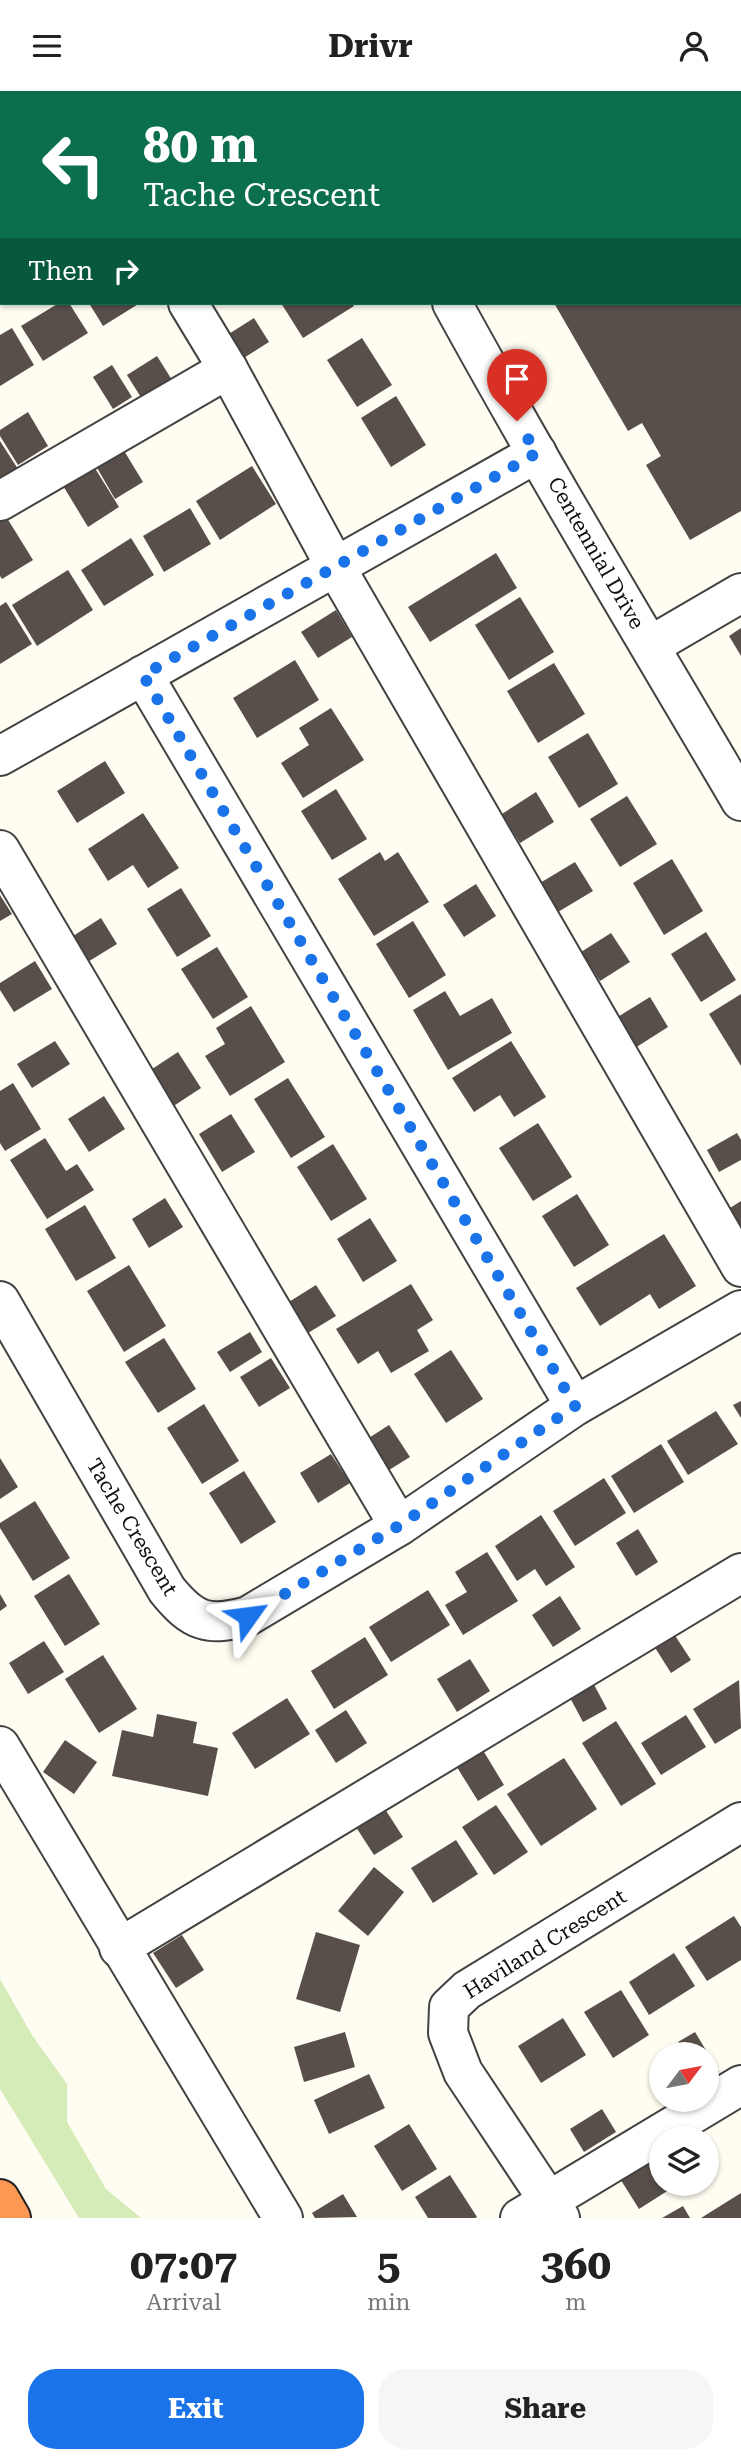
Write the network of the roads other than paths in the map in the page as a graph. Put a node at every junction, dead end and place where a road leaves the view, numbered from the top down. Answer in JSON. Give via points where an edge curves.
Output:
{"nodes":[{"id":1,"x":189,"y":305,"type":"edge"},
{"id":2,"x":453,"y":305,"type":"edge"},
{"id":3,"x":228,"y":369,"type":"junction"},
{"id":4,"x":537,"y":453,"type":"junction"},
{"id":5,"x":0,"y":501,"type":"edge"},
{"id":6,"x":335,"y":566,"type":"junction"},
{"id":7,"x":741,"y":593,"type":"edge"},
{"id":8,"x":650,"y":646,"type":"junction"},
{"id":9,"x":143,"y":675,"type":"junction"},
{"id":10,"x":0,"y":756,"type":"edge"},
{"id":11,"x":741,"y":801,"type":"edge"},
{"id":12,"x":0,"y":851,"type":"edge"},
{"id":13,"x":741,"y":1267,"type":"edge"},
{"id":14,"x":0,"y":1301,"type":"edge"},
{"id":15,"x":741,"y":1310,"type":"edge"},
{"id":16,"x":575,"y":1406,"type":"junction"},
{"id":17,"x":400,"y":1525,"type":"junction"},
{"id":18,"x":741,"y":1573,"type":"edge"},
{"id":19,"x":0,"y":1747,"type":"edge"},
{"id":20,"x":741,"y":1822,"type":"edge"},
{"id":21,"x":119,"y":1948,"type":"junction"},
{"id":22,"x":741,"y":2085,"type":"edge"},
{"id":23,"x":0,"y":2199,"type":"edge"},
{"id":24,"x":543,"y":2212,"type":"edge"},
{"id":25,"x":11,"y":2218,"type":"edge"},
{"id":26,"x":283,"y":2218,"type":"edge"}],
"edges":[{"from":1,"to":3,"type":"street"},
{"from":2,"to":4,"type":"street","name":"Centennial Drive"},
{"from":3,"to":5,"type":"street"},
{"from":3,"to":6,"type":"street"},
{"from":4,"to":6,"type":"street"},
{"from":4,"to":8,"type":"street","name":"Centennial Drive"},
{"from":6,"to":9,"type":"street"},
{"from":6,"to":13,"type":"street"},
{"from":7,"to":8,"type":"street"},
{"from":8,"to":11,"type":"street","name":"Centennial Drive"},
{"from":9,"to":10,"type":"street"},
{"from":9,"to":16,"type":"street"},
{"from":12,"to":17,"type":"street"},
{"from":14,"to":17,"type":"street","name":"Tache Crescent","via":[[167,1590],[183,1609],[201,1620],[224,1622],[248,1616]]},
{"from":15,"to":16,"type":"street","name":"Tache Crescent"},
{"from":16,"to":17,"type":"street","name":"Tache Crescent"},
{"from":18,"to":21,"type":"street"},
{"from":19,"to":21,"type":"street"},
{"from":20,"to":24,"type":"street","name":"Haviland Crescent","via":[[467,1990],[449,2007],[448,2033],[464,2072]]},
{"from":21,"to":26,"type":"street"},
{"from":22,"to":24,"type":"street"},
{"from":23,"to":25,"type":"highway"}]}
